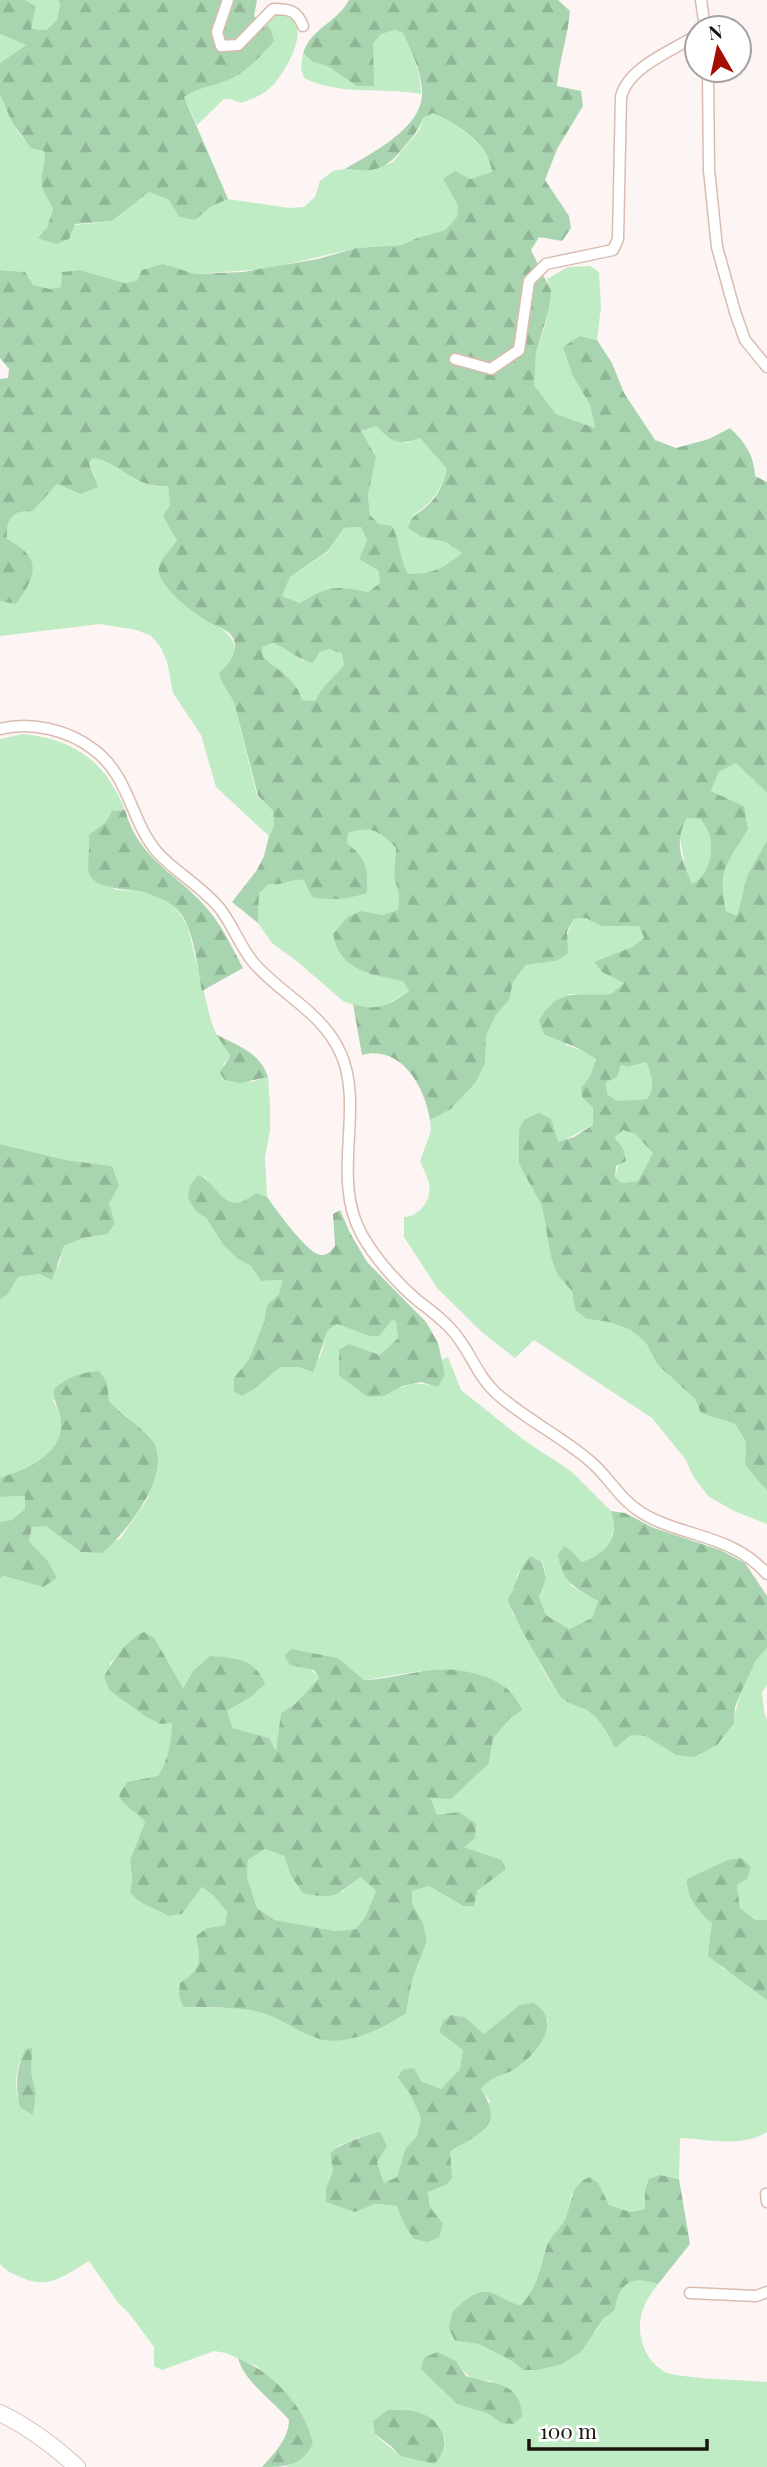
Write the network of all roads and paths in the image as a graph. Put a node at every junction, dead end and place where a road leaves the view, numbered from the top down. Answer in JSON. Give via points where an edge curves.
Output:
{"nodes":[{"id":1,"x":228,"y":0,"type":"edge"},
{"id":2,"x":303,"y":26,"type":"dead end"},
{"id":3,"x":683,"y":44,"type":"edge"},
{"id":4,"x":708,"y":84,"type":"edge"},
{"id":5,"x":455,"y":359,"type":"dead end"},
{"id":6,"x":767,"y":368,"type":"edge"},
{"id":7,"x":0,"y":729,"type":"edge"},
{"id":8,"x":767,"y":1574,"type":"edge"},
{"id":9,"x":767,"y":2292,"type":"edge"},
{"id":10,"x":690,"y":2293,"type":"dead end"},
{"id":11,"x":0,"y":2413,"type":"edge"},
{"id":12,"x":77,"y":2467,"type":"edge"}],
"edges":[{"from":1,"to":2,"type":"street","via":[[217,32],[221,46],[238,45],[273,9],[298,14]]},
{"from":3,"to":5,"type":"street","via":[[635,73],[624,85],[618,239],[613,250],[546,264],[528,281],[519,350],[491,369]]},
{"from":4,"to":6,"type":"street","via":[[709,170],[717,247],[746,340]]},
{"from":7,"to":8,"type":"street","via":[[21,726],[64,732],[96,750],[122,782],[141,828],[159,853],[220,909],[254,964],[325,1027],[341,1054],[348,1080],[347,1192],[357,1225],[388,1270],[452,1330],[495,1392],[589,1460],[640,1512],[727,1544]]},
{"from":9,"to":10,"type":"street","via":[[755,2297]]},
{"from":11,"to":12,"type":"street","via":[[54,2445]]}]}
